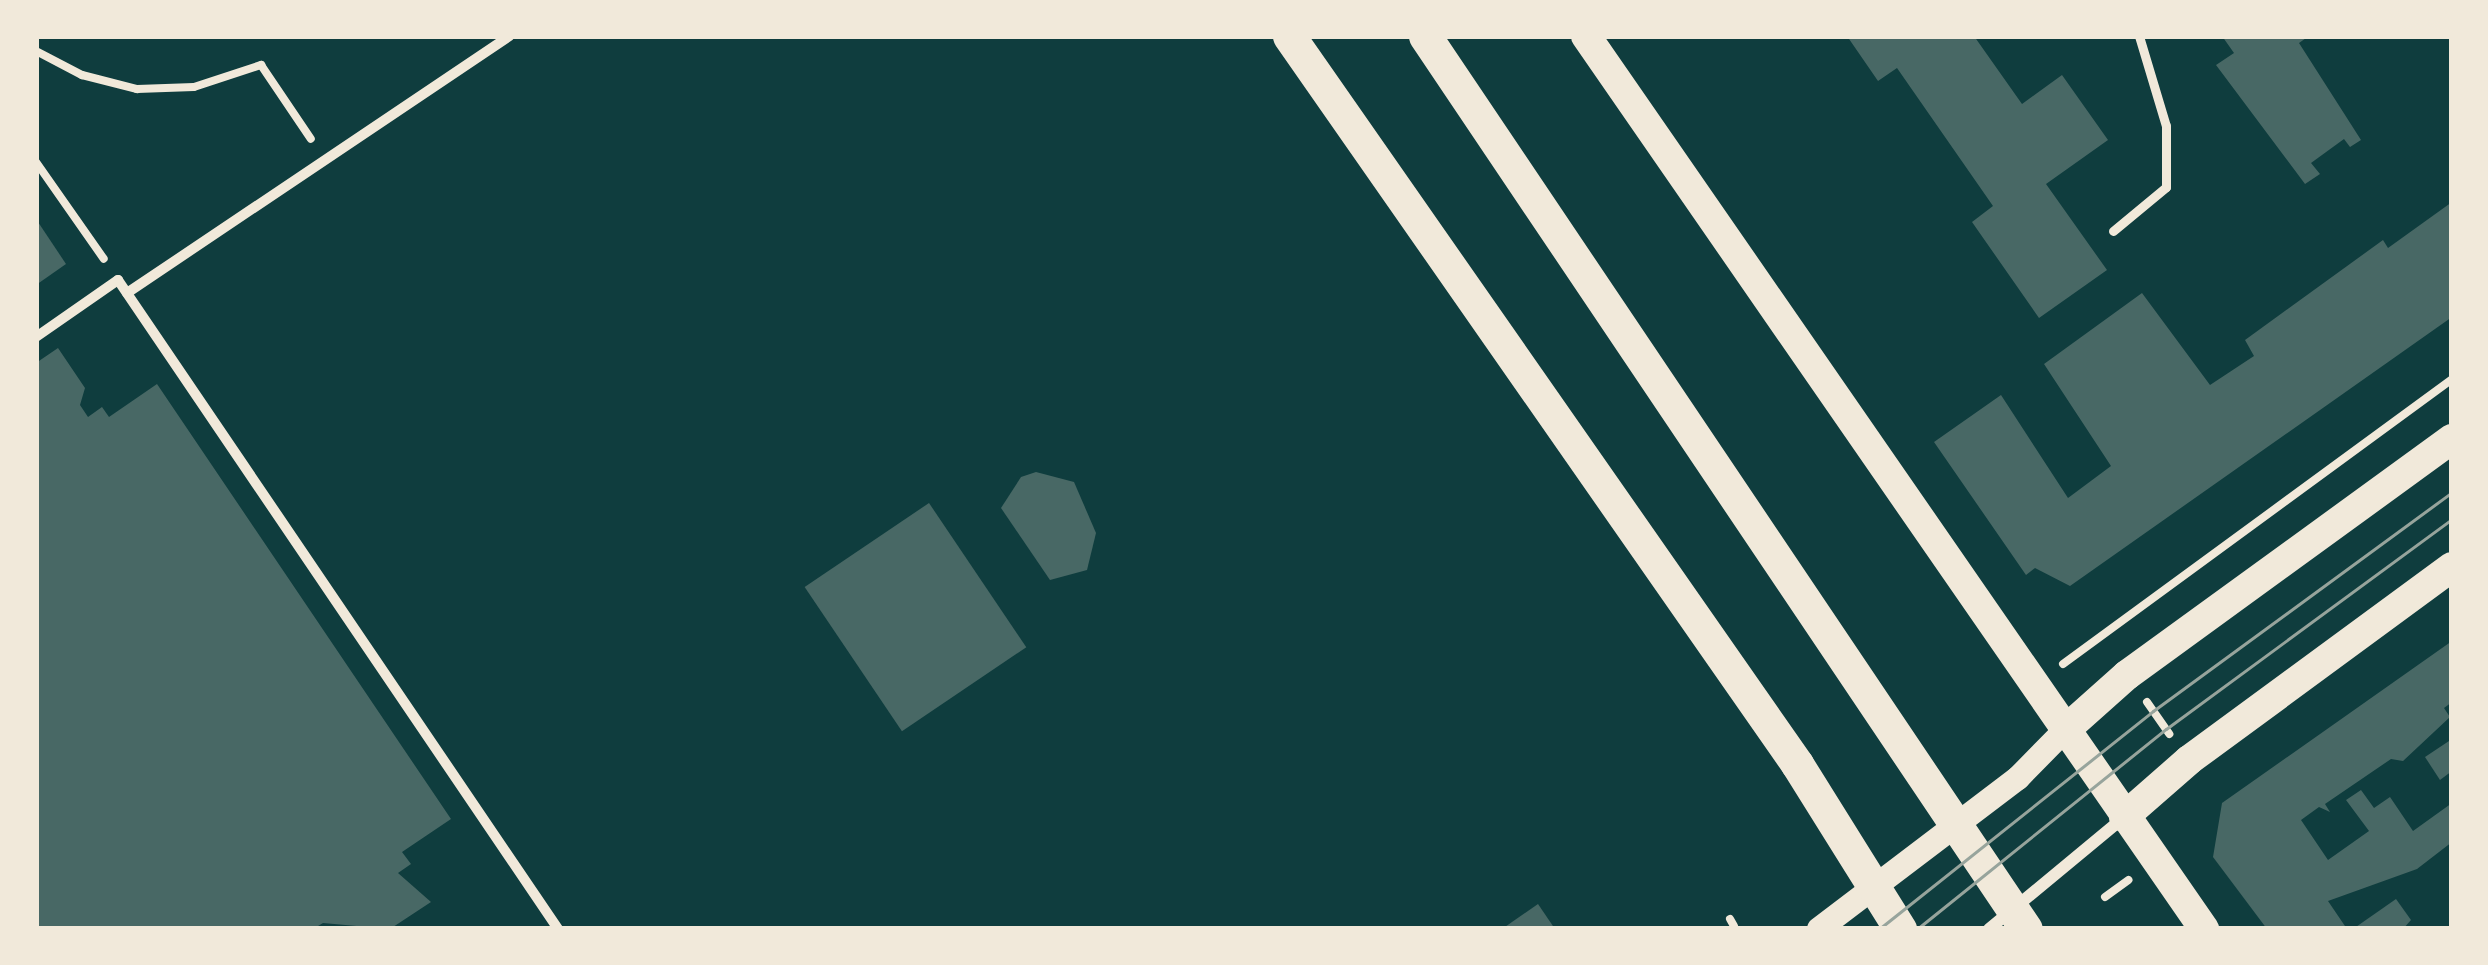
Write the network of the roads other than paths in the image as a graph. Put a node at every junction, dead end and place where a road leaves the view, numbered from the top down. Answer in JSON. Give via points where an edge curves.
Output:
{"nodes":[{"id":1,"x":510,"y":36,"type":"edge"},
{"id":2,"x":1289,"y":36,"type":"edge"},
{"id":3,"x":1425,"y":36,"type":"edge"},
{"id":4,"x":1586,"y":36,"type":"edge"},
{"id":5,"x":2139,"y":36,"type":"edge"},
{"id":6,"x":2113,"y":231,"type":"dead end"},
{"id":7,"x":127,"y":293,"type":"junction"},
{"id":8,"x":36,"y":337,"type":"edge"},
{"id":9,"x":2452,"y":439,"type":"edge"},
{"id":10,"x":2452,"y":567,"type":"edge"},
{"id":11,"x":2063,"y":732,"type":"junction"},
{"id":12,"x":2124,"y":817,"type":"junction"},
{"id":13,"x":558,"y":929,"type":"edge"},
{"id":14,"x":1819,"y":929,"type":"edge"},
{"id":15,"x":1900,"y":929,"type":"edge"},
{"id":16,"x":1989,"y":929,"type":"edge"},
{"id":17,"x":2026,"y":929,"type":"edge"},
{"id":18,"x":2204,"y":929,"type":"edge"}],
"edges":[{"from":1,"to":7,"type":"street"},
{"from":2,"to":15,"type":"highway","via":[[1797,764]]},
{"from":3,"to":17,"type":"highway"},
{"from":4,"to":11,"type":"main road"},
{"from":5,"to":6,"type":"lane","via":[[2166,126],[2166,187]]},
{"from":7,"to":8,"type":"street","via":[[118,280]]},
{"from":7,"to":13,"type":"street"},
{"from":9,"to":11,"type":"main road","via":[[2138,667]]},
{"from":10,"to":12,"type":"main road","via":[[2188,760]]},
{"from":11,"to":12,"type":"main road"},
{"from":11,"to":14,"type":"main road","via":[[2018,778]]},
{"from":12,"to":16,"type":"street"},
{"from":12,"to":18,"type":"main road"}]}
